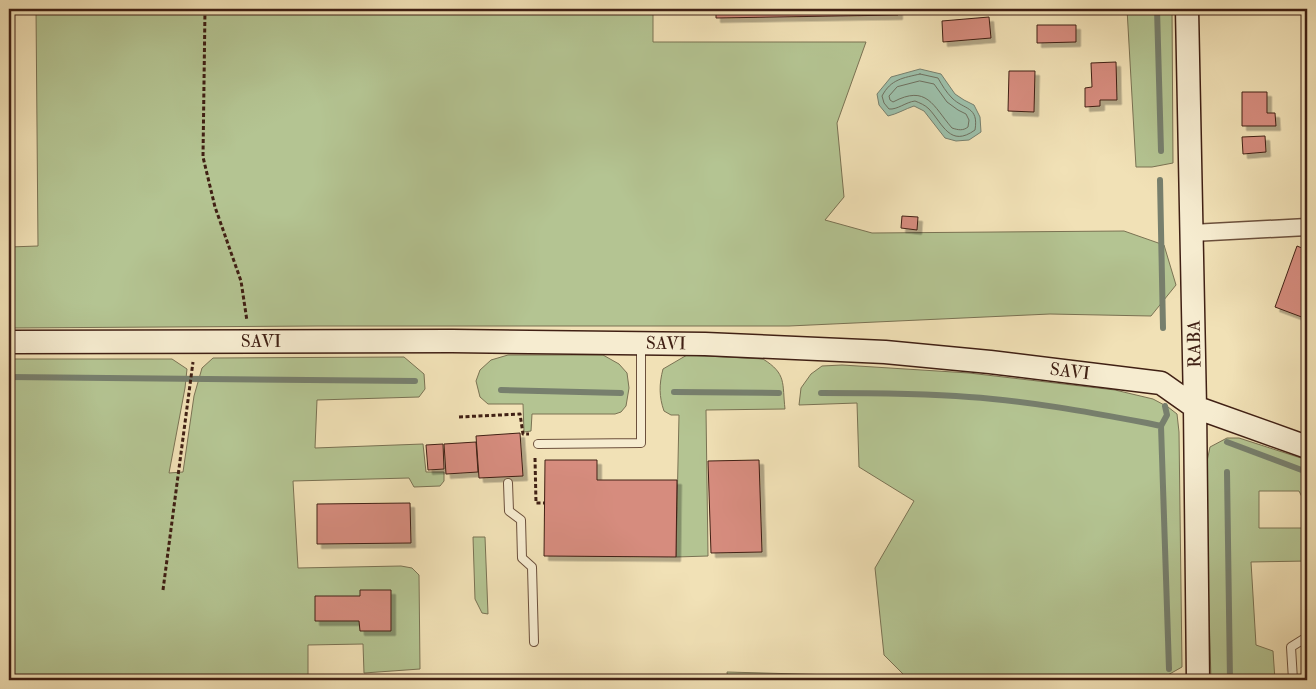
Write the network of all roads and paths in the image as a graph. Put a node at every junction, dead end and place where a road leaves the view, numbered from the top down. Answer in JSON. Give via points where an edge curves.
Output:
{"nodes":[{"id":1,"x":205,"y":9,"type":"edge"},
{"id":2,"x":1187,"y":9,"type":"edge"},
{"id":3,"x":1307,"y":227,"type":"edge"},
{"id":4,"x":1192,"y":233,"type":"junction"},
{"id":5,"x":247,"y":341,"type":"junction"},
{"id":6,"x":9,"y":342,"type":"edge"},
{"id":7,"x":641,"y":343,"type":"junction"},
{"id":8,"x":192,"y":370,"type":"dead end"},
{"id":9,"x":1195,"y":407,"type":"junction"},
{"id":10,"x":459,"y":417,"type":"dead end"},
{"id":11,"x":538,"y":444,"type":"junction"},
{"id":12,"x":1307,"y":447,"type":"edge"},
{"id":13,"x":508,"y":483,"type":"dead end"},
{"id":14,"x":545,"y":503,"type":"dead end"},
{"id":15,"x":163,"y":590,"type":"dead end"},
{"id":16,"x":1307,"y":637,"type":"edge"},
{"id":17,"x":534,"y":642,"type":"dead end"},
{"id":18,"x":1198,"y":680,"type":"edge"},
{"id":19,"x":1293,"y":680,"type":"edge"}],
"edges":[{"from":1,"to":5,"type":"path","via":[[203,157],[215,207],[241,281],[247,315]]},
{"from":2,"to":4,"type":"street","name":"RABA"},
{"from":3,"to":4,"type":"street"},
{"from":4,"to":9,"type":"street","name":"RABA"},
{"from":5,"to":6,"type":"street","name":"SAVI"},
{"from":5,"to":7,"type":"street","name":"SAVI"},
{"from":7,"to":9,"type":"street","name":"SAVI","via":[[885,352],[990,362],[1161,382]]},
{"from":7,"to":11,"type":"lane","via":[[641,444]]},
{"from":8,"to":15,"type":"path"},
{"from":9,"to":12,"type":"street","name":"SAVI"},
{"from":9,"to":18,"type":"street","name":"RABA"},
{"from":10,"to":11,"type":"path","via":[[520,414],[523,434],[536,434]]},
{"from":11,"to":14,"type":"path","via":[[538,457],[535,457],[536,503]]},
{"from":13,"to":17,"type":"lane","via":[[509,511],[521,520],[522,558],[532,567]]},
{"from":16,"to":19,"type":"lane","via":[[1291,647]]}]}
